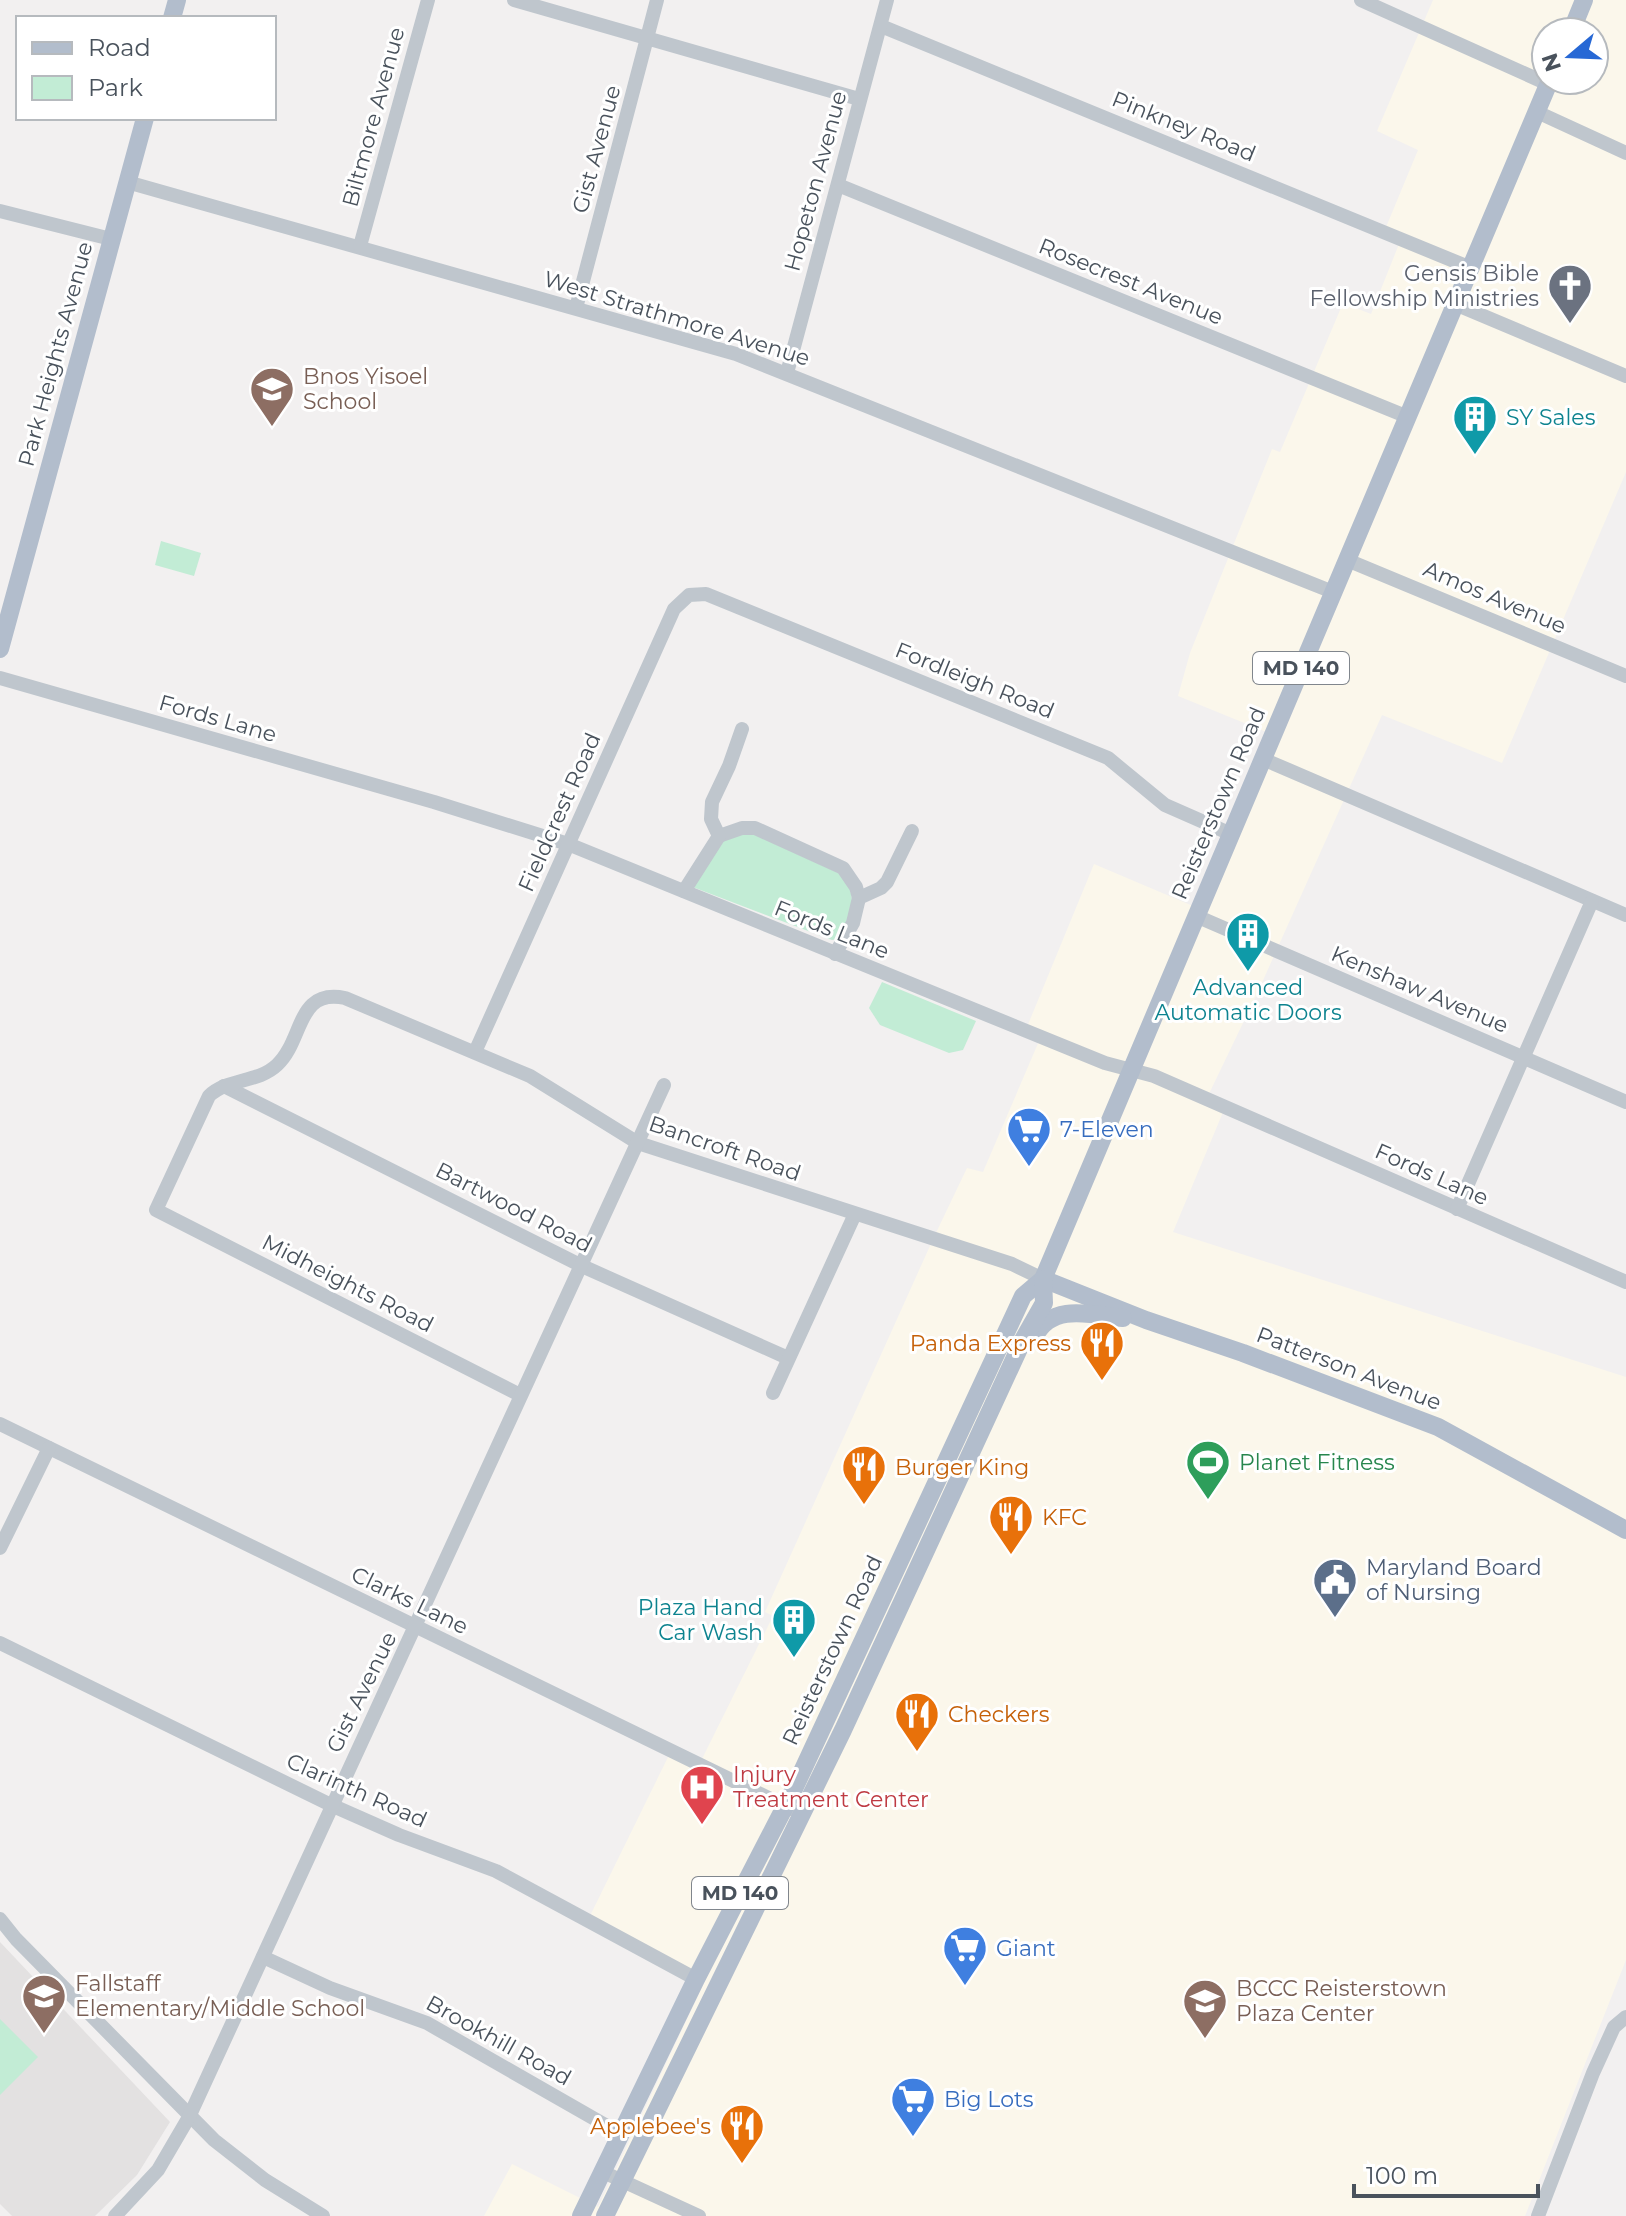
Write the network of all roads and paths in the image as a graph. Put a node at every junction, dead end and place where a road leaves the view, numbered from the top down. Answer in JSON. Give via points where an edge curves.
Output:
{"nodes":[{"id":1,"x":428,"y":0,"type":"edge"},
{"id":2,"x":514,"y":0,"type":"edge"},
{"id":3,"x":657,"y":0,"type":"edge"},
{"id":4,"x":887,"y":0,"type":"edge"},
{"id":5,"x":1361,"y":0,"type":"edge"},
{"id":6,"x":881,"y":26,"type":"junction"},
{"id":7,"x":648,"y":38,"type":"junction"},
{"id":8,"x":1530,"y":74,"type":"edge"},
{"id":9,"x":1543,"y":96,"type":"edge"},
{"id":10,"x":859,"y":99,"type":"junction"},
{"id":11,"x":1537,"y":112,"type":"junction"},
{"id":12,"x":144,"y":120,"type":"edge"},
{"id":13,"x":1626,"y":153,"type":"edge"},
{"id":14,"x":127,"y":182,"type":"junction"},
{"id":15,"x":838,"y":185,"type":"junction"},
{"id":16,"x":0,"y":211,"type":"edge"},
{"id":17,"x":111,"y":239,"type":"junction"},
{"id":18,"x":360,"y":246,"type":"junction"},
{"id":19,"x":1471,"y":268,"type":"junction"},
{"id":20,"x":1455,"y":304,"type":"junction"},
{"id":21,"x":576,"y":308,"type":"junction"},
{"id":22,"x":787,"y":373,"type":"junction"},
{"id":23,"x":1626,"y":376,"type":"edge"},
{"id":24,"x":1408,"y":417,"type":"junction"},
{"id":25,"x":1347,"y":560,"type":"junction"},
{"id":26,"x":1333,"y":592,"type":"junction"},
{"id":27,"x":689,"y":595,"type":"joint"},
{"id":28,"x":0,"y":649,"type":"edge"},
{"id":29,"x":1626,"y":676,"type":"edge"},
{"id":30,"x":0,"y":678,"type":"edge"},
{"id":31,"x":742,"y":729,"type":"dead end"},
{"id":32,"x":1263,"y":759,"type":"junction"},
{"id":33,"x":912,"y":831,"type":"dead end"},
{"id":34,"x":1231,"y":834,"type":"junction"},
{"id":35,"x":719,"y":836,"type":"junction"},
{"id":36,"x":568,"y":844,"type":"junction"},
{"id":37,"x":684,"y":891,"type":"junction"},
{"id":38,"x":859,"y":898,"type":"junction"},
{"id":39,"x":1592,"y":901,"type":"junction"},
{"id":40,"x":1626,"y":915,"type":"edge"},
{"id":41,"x":1196,"y":916,"type":"junction"},
{"id":42,"x":835,"y":954,"type":"junction"},
{"id":43,"x":475,"y":1052,"type":"junction"},
{"id":44,"x":1523,"y":1058,"type":"junction"},
{"id":45,"x":1131,"y":1070,"type":"junction"},
{"id":46,"x":664,"y":1085,"type":"dead end"},
{"id":47,"x":224,"y":1086,"type":"junction"},
{"id":48,"x":1626,"y":1102,"type":"edge"},
{"id":49,"x":638,"y":1143,"type":"junction"},
{"id":50,"x":1457,"y":1209,"type":"junction"},
{"id":51,"x":855,"y":1214,"type":"junction"},
{"id":52,"x":582,"y":1266,"type":"junction"},
{"id":53,"x":1043,"y":1279,"type":"junction"},
{"id":54,"x":1626,"y":1282,"type":"edge"},
{"id":55,"x":1146,"y":1320,"type":"junction"},
{"id":56,"x":788,"y":1358,"type":"junction"},
{"id":57,"x":773,"y":1393,"type":"dead end"},
{"id":58,"x":520,"y":1395,"type":"junction"},
{"id":59,"x":0,"y":1424,"type":"edge"},
{"id":60,"x":984,"y":1425,"type":"junction"},
{"id":61,"x":49,"y":1448,"type":"junction"},
{"id":62,"x":1626,"y":1530,"type":"edge"},
{"id":63,"x":0,"y":1548,"type":"edge"},
{"id":64,"x":896,"y":1571,"type":"junction"},
{"id":65,"x":416,"y":1627,"type":"junction"},
{"id":66,"x":884,"y":1641,"type":"junction"},
{"id":67,"x":0,"y":1643,"type":"edge"},
{"id":68,"x":331,"y":1805,"type":"junction"},
{"id":69,"x":794,"y":1811,"type":"junction"},
{"id":70,"x":0,"y":1919,"type":"edge"},
{"id":71,"x":263,"y":1957,"type":"junction"},
{"id":72,"x":696,"y":1979,"type":"junction"},
{"id":73,"x":1626,"y":2017,"type":"edge"},
{"id":74,"x":680,"y":2064,"type":"junction"},
{"id":75,"x":189,"y":2117,"type":"junction"},
{"id":76,"x":621,"y":2134,"type":"junction"},
{"id":77,"x":603,"y":2172,"type":"junction"},
{"id":78,"x":623,"y":2181,"type":"junction"},
{"id":79,"x":115,"y":2216,"type":"edge"},
{"id":80,"x":323,"y":2216,"type":"edge"},
{"id":81,"x":581,"y":2216,"type":"edge"},
{"id":82,"x":605,"y":2216,"type":"edge"},
{"id":83,"x":699,"y":2216,"type":"edge"},
{"id":84,"x":1538,"y":2216,"type":"edge"}],
"edges":[{"from":1,"to":18,"type":"street","name":"Biltmore Avenue"},
{"from":2,"to":7,"type":"street"},
{"from":3,"to":7,"type":"street","name":"Gist Avenue"},
{"from":4,"to":6,"type":"street","name":"Hopeton Avenue"},
{"from":5,"to":8,"type":"street"},
{"from":6,"to":10,"type":"street","name":"Hopeton Avenue"},
{"from":6,"to":19,"type":"street","name":"Pinkney Road"},
{"from":7,"to":10,"type":"street"},
{"from":7,"to":21,"type":"street","name":"Gist Avenue"},
{"from":9,"to":11,"type":"main road","name":"Reisterstown Road","number":"MD 140"},
{"from":10,"to":15,"type":"street","name":"Hopeton Avenue"},
{"from":11,"to":13,"type":"street"},
{"from":11,"to":19,"type":"main road","name":"Reisterstown Road","number":"MD 140"},
{"from":12,"to":14,"type":"main road","name":"Park Heights Avenue"},
{"from":14,"to":17,"type":"main road","name":"Park Heights Avenue"},
{"from":14,"to":18,"type":"street","name":"West Strathmore Avenue"},
{"from":15,"to":22,"type":"street","name":"Hopeton Avenue"},
{"from":15,"to":24,"type":"street","name":"Rosecrest Avenue"},
{"from":16,"to":17,"type":"street"},
{"from":17,"to":28,"type":"main road","name":"Park Heights Avenue"},
{"from":18,"to":21,"type":"street","name":"West Strathmore Avenue"},
{"from":19,"to":20,"type":"main road","name":"Reisterstown Road","number":"MD 140"},
{"from":20,"to":23,"type":"street"},
{"from":20,"to":24,"type":"main road","name":"Reisterstown Road","number":"MD 140"},
{"from":21,"to":22,"type":"street","name":"West Strathmore Avenue"},
{"from":22,"to":26,"type":"street","name":"West Strathmore Avenue"},
{"from":24,"to":25,"type":"main road","name":"Reisterstown Road","number":"MD 140"},
{"from":25,"to":26,"type":"main road","name":"Reisterstown Road","number":"MD 140"},
{"from":25,"to":29,"type":"street","name":"Amos Avenue"},
{"from":26,"to":32,"type":"main road","name":"Reisterstown Road","number":"MD 140"},
{"from":27,"to":34,"type":"street","name":"Fordleigh Road","via":[[706,594],[1108,758],[1165,805]]},
{"from":27,"to":36,"type":"street","name":"Fieldcrest Road","via":[[674,609]]},
{"from":30,"to":36,"type":"street","name":"Fords Lane"},
{"from":31,"to":35,"type":"street","via":[[712,802],[711,819]]},
{"from":32,"to":34,"type":"main road","name":"Reisterstown Road","number":"MD 140"},
{"from":32,"to":39,"type":"street"},
{"from":33,"to":38,"type":"street","via":[[887,882]]},
{"from":34,"to":41,"type":"main road","name":"Reisterstown Road","number":"MD 140"},
{"from":35,"to":37,"type":"street"},
{"from":35,"to":38,"type":"street","via":[[755,828],[843,868]]},
{"from":36,"to":37,"type":"street","name":"Fords Lane"},
{"from":36,"to":43,"type":"street","name":"Fieldcrest Road"},
{"from":37,"to":42,"type":"street","name":"Fords Lane"},
{"from":38,"to":42,"type":"street","via":[[853,923]]},
{"from":39,"to":40,"type":"street"},
{"from":39,"to":44,"type":"street"},
{"from":41,"to":44,"type":"street","name":"Kenshaw Avenue"},
{"from":41,"to":45,"type":"main road","name":"Reisterstown Road","number":"MD 140"},
{"from":42,"to":45,"type":"street","name":"Fords Lane"},
{"from":43,"to":47,"type":"street","name":"Bancroft Road","via":[[335,996],[319,999],[307,1011],[278,1064],[258,1077]]},
{"from":43,"to":49,"type":"street","name":"Bancroft Road","via":[[530,1076]]},
{"from":44,"to":48,"type":"street","name":"Kenshaw Avenue"},
{"from":44,"to":50,"type":"street"},
{"from":45,"to":50,"type":"street","name":"Fords Lane"},
{"from":45,"to":53,"type":"main road","name":"Reisterstown Road","number":"MD 140"},
{"from":46,"to":49,"type":"street","name":"Gist Avenue"},
{"from":47,"to":52,"type":"street","name":"Bartwood Road"},
{"from":47,"to":58,"type":"street","name":"Midheights Road","via":[[205,1102],[156,1210]]},
{"from":49,"to":51,"type":"street","name":"Bancroft Road"},
{"from":49,"to":52,"type":"street","name":"Gist Avenue"},
{"from":50,"to":54,"type":"street","name":"Fords Lane"},
{"from":51,"to":53,"type":"street","name":"Bancroft Road","via":[[1012,1264]]},
{"from":51,"to":56,"type":"street"},
{"from":52,"to":56,"type":"street","name":"Bartwood Road"},
{"from":52,"to":58,"type":"street","name":"Gist Avenue"},
{"from":53,"to":55,"type":"main road","name":"Patterson Avenue"},
{"from":53,"to":60,"type":"main road","name":"Reisterstown Road","number":"MD 140","via":[[1044,1303]]},
{"from":53,"to":64,"type":"main road","name":"Reisterstown Road","number":"MD 140","via":[[1023,1296]]},
{"from":55,"to":60,"type":"main road","via":[[1053,1316],[1037,1330]]},
{"from":55,"to":62,"type":"main road","name":"Patterson Avenue","via":[[1438,1427]]},
{"from":56,"to":57,"type":"street"},
{"from":58,"to":65,"type":"street","name":"Gist Avenue"},
{"from":59,"to":61,"type":"street","name":"Clarks Lane"},
{"from":60,"to":66,"type":"main road","name":"Reisterstown Road","number":"MD 140"},
{"from":61,"to":63,"type":"street"},
{"from":61,"to":65,"type":"street","name":"Clarks Lane"},
{"from":64,"to":66,"type":"main road","via":[[902,1581],[887,1615]]},
{"from":64,"to":69,"type":"main road","name":"Reisterstown Road","number":"MD 140"},
{"from":65,"to":68,"type":"street","name":"Gist Avenue"},
{"from":65,"to":69,"type":"street","name":"Clarks Lane"},
{"from":66,"to":69,"type":"main road","name":"Reisterstown Road","number":"MD 140"},
{"from":67,"to":68,"type":"street","name":"Clarinth Road"},
{"from":68,"to":71,"type":"street","name":"Gist Avenue"},
{"from":68,"to":72,"type":"street","name":"Clarinth Road","via":[[496,1871]]},
{"from":69,"to":72,"type":"main road","name":"Reisterstown Road","number":"MD 140"},
{"from":69,"to":74,"type":"main road","name":"Reisterstown Road","number":"MD 140"},
{"from":70,"to":75,"type":"street"},
{"from":71,"to":75,"type":"street","name":"Gist Avenue"},
{"from":71,"to":76,"type":"street","name":"Brookhill Road","via":[[427,2023]]},
{"from":72,"to":74,"type":"main road","via":[[703,1988],[679,2040]]},
{"from":72,"to":76,"type":"main road","name":"Reisterstown Road","number":"MD 140"},
{"from":73,"to":84,"type":"street","via":[[1614,2027],[1593,2073]]},
{"from":74,"to":78,"type":"main road","name":"Reisterstown Road","number":"MD 140"},
{"from":75,"to":79,"type":"street","name":"Gist Avenue","via":[[158,2170]]},
{"from":75,"to":80,"type":"street","via":[[240,2163]]},
{"from":76,"to":77,"type":"main road","name":"Reisterstown Road","number":"MD 140"},
{"from":77,"to":78,"type":"street"},
{"from":77,"to":81,"type":"main road","name":"Reisterstown Road","number":"MD 140"},
{"from":78,"to":82,"type":"main road","name":"Reisterstown Road","number":"MD 140"},
{"from":78,"to":83,"type":"street"}]}
